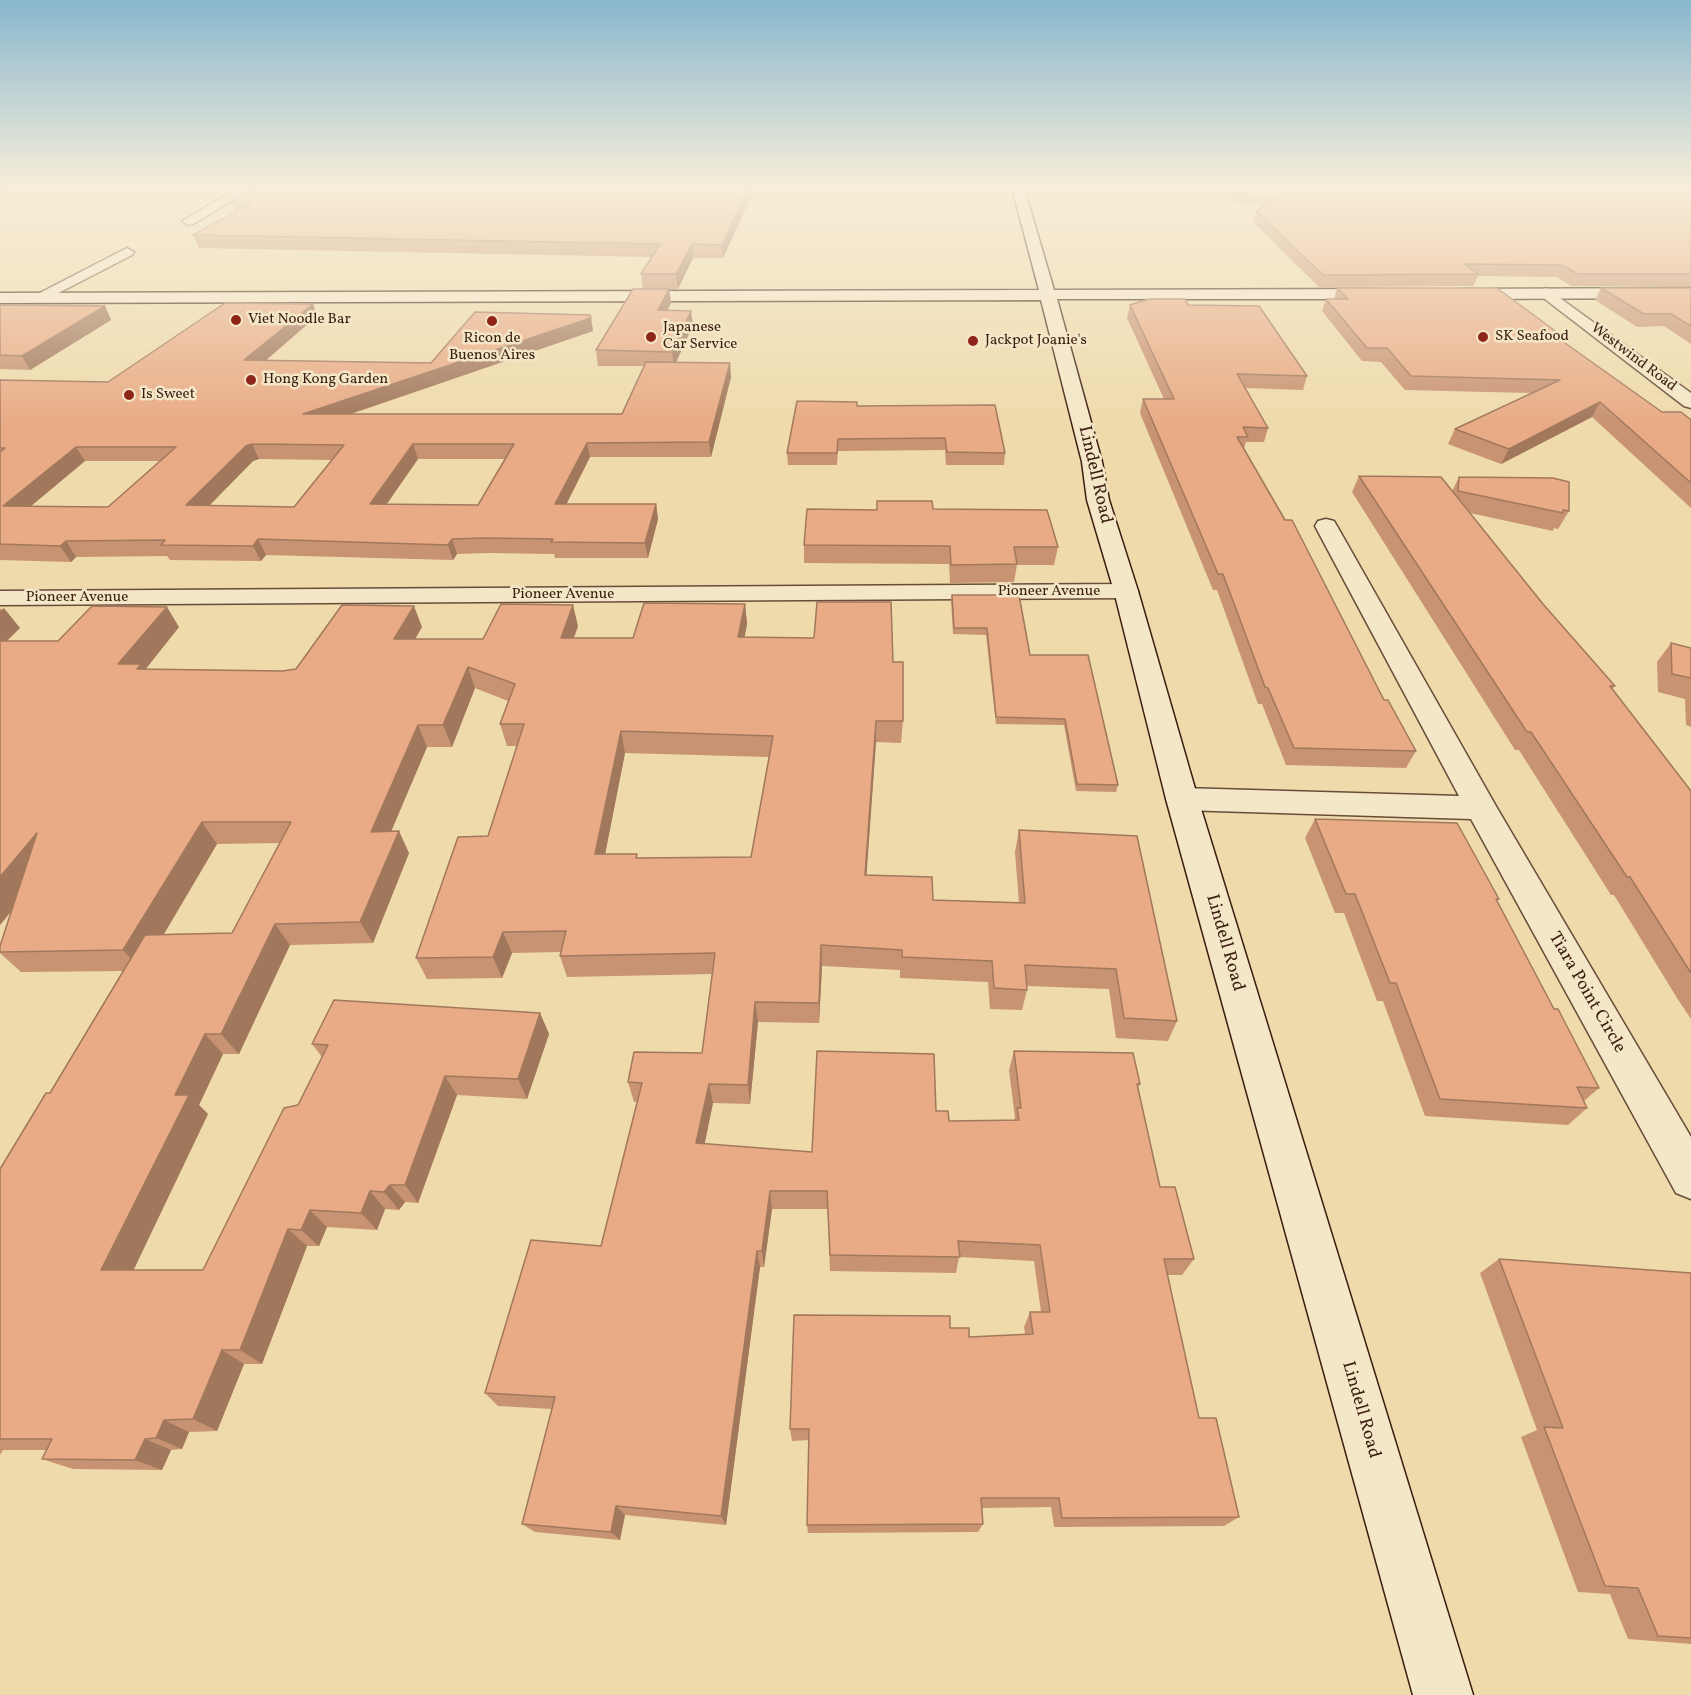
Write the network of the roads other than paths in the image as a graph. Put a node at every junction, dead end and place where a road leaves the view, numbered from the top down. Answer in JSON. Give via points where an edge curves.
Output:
{"nodes":[{"id":1,"x":98,"y":267,"type":"edge"},
{"id":2,"x":1039,"y":267,"type":"edge"},
{"id":3,"x":1691,"y":293,"type":"edge"},
{"id":4,"x":1395,"y":294,"type":"edge"},
{"id":5,"x":1447,"y":294,"type":"edge"},
{"id":6,"x":1546,"y":294,"type":"junction"},
{"id":7,"x":1047,"y":295,"type":"junction"},
{"id":8,"x":0,"y":298,"type":"edge"},
{"id":9,"x":38,"y":298,"type":"junction"},
{"id":10,"x":1691,"y":402,"type":"edge"},
{"id":11,"x":1326,"y":526,"type":"dead end"},
{"id":12,"x":1126,"y":591,"type":"junction"},
{"id":13,"x":0,"y":598,"type":"edge"},
{"id":14,"x":1182,"y":799,"type":"junction"},
{"id":15,"x":1481,"y":808,"type":"junction"},
{"id":16,"x":1691,"y":1178,"type":"edge"},
{"id":17,"x":1443,"y":1695,"type":"edge"}],
"edges":[{"from":1,"to":9,"type":"street"},
{"from":2,"to":7,"type":"street","name":"Lindell Road"},
{"from":3,"to":6,"type":"street"},
{"from":4,"to":7,"type":"street"},
{"from":5,"to":6,"type":"street"},
{"from":6,"to":10,"type":"street","name":"Westwind Road"},
{"from":7,"to":9,"type":"street"},
{"from":7,"to":12,"type":"street","name":"Lindell Road","via":[[1074,388],[1098,500]]},
{"from":8,"to":9,"type":"street"},
{"from":11,"to":15,"type":"street","name":"Tiara Point Circle"},
{"from":12,"to":13,"type":"street","name":"Pioneer Avenue"},
{"from":12,"to":14,"type":"street","name":"Lindell Road"},
{"from":14,"to":15,"type":"street"},
{"from":14,"to":17,"type":"street","name":"Lindell Road"},
{"from":15,"to":16,"type":"street","name":"Tiara Point Circle"}]}
